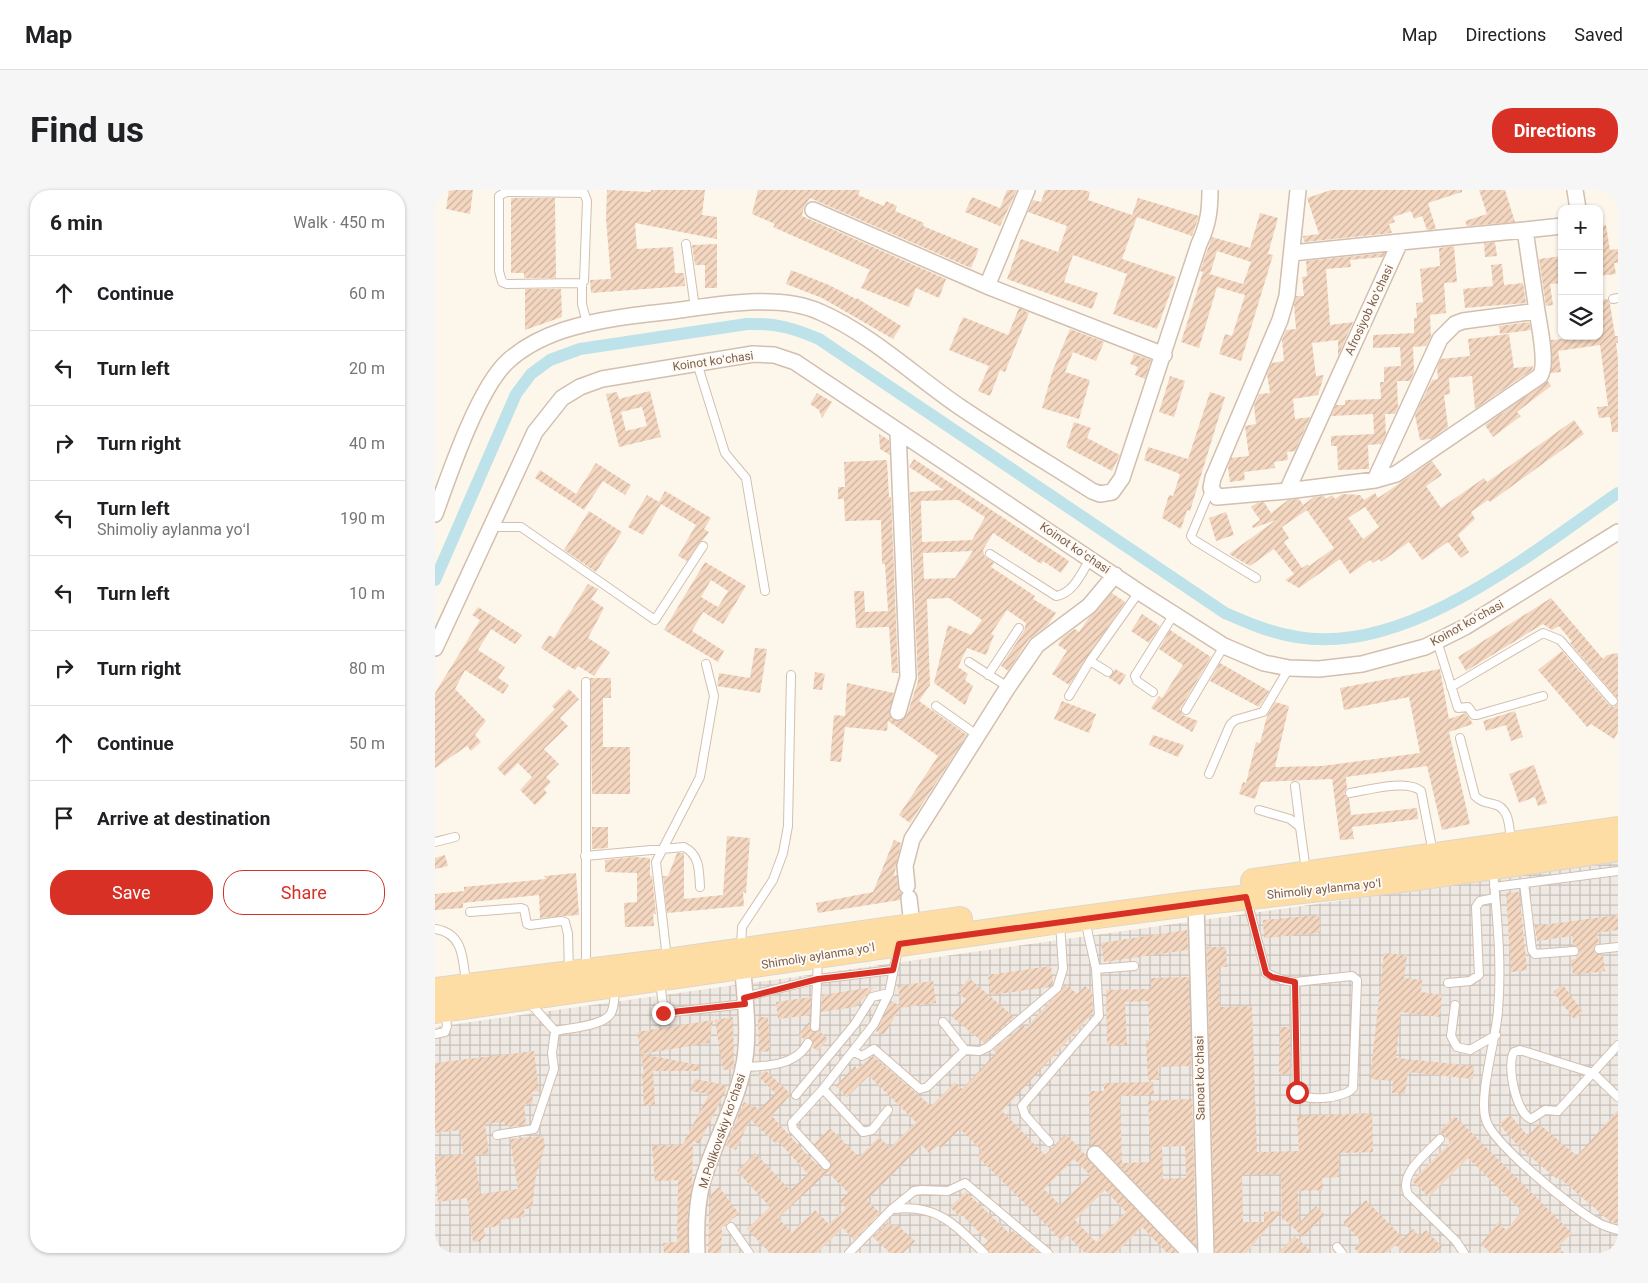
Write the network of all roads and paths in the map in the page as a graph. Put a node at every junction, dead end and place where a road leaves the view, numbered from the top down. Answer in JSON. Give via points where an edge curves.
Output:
{"nodes":[{"id":1,"x":1027,"y":190,"type":"edge"},
{"id":2,"x":1210,"y":190,"type":"edge"},
{"id":3,"x":1298,"y":190,"type":"edge"},
{"id":4,"x":1575,"y":190,"type":"edge"},
{"id":5,"x":584,"y":192,"type":"edge"},
{"id":6,"x":1577,"y":205,"type":"edge"},
{"id":7,"x":813,"y":210,"type":"dead end"},
{"id":8,"x":1558,"y":226,"type":"edge"},
{"id":9,"x":1525,"y":230,"type":"junction"},
{"id":10,"x":1400,"y":242,"type":"junction"},
{"id":11,"x":686,"y":244,"type":"dead end"},
{"id":12,"x":1292,"y":252,"type":"junction"},
{"id":13,"x":581,"y":283,"type":"junction"},
{"id":14,"x":987,"y":286,"type":"junction"},
{"id":15,"x":695,"y":308,"type":"junction"},
{"id":16,"x":1537,"y":311,"type":"junction"},
{"id":17,"x":587,"y":323,"type":"junction"},
{"id":18,"x":1164,"y":355,"type":"junction"},
{"id":19,"x":697,"y":363,"type":"junction"},
{"id":20,"x":898,"y":432,"type":"junction"},
{"id":21,"x":1375,"y":480,"type":"junction"},
{"id":22,"x":1211,"y":488,"type":"junction"},
{"id":23,"x":1287,"y":491,"type":"junction"},
{"id":24,"x":435,"y":514,"type":"edge"},
{"id":25,"x":490,"y":527,"type":"junction"},
{"id":26,"x":1618,"y":532,"type":"edge"},
{"id":27,"x":703,"y":546,"type":"dead end"},
{"id":28,"x":990,"y":554,"type":"dead end"},
{"id":29,"x":1091,"y":559,"type":"junction"},
{"id":30,"x":1115,"y":575,"type":"junction"},
{"id":31,"x":1256,"y":578,"type":"dead end"},
{"id":32,"x":765,"y":591,"type":"dead end"},
{"id":33,"x":1139,"y":592,"type":"junction"},
{"id":34,"x":1174,"y":614,"type":"junction"},
{"id":35,"x":1019,"y":628,"type":"dead end"},
{"id":36,"x":1437,"y":641,"type":"junction"},
{"id":37,"x":1224,"y":646,"type":"junction"},
{"id":38,"x":435,"y":648,"type":"edge"},
{"id":39,"x":1090,"y":661,"type":"junction"},
{"id":40,"x":969,"y":662,"type":"dead end"},
{"id":41,"x":706,"y":664,"type":"dead end"},
{"id":42,"x":1289,"y":668,"type":"junction"},
{"id":43,"x":1108,"y":672,"type":"dead end"},
{"id":44,"x":988,"y":674,"type":"junction"},
{"id":45,"x":791,"y":675,"type":"dead end"},
{"id":46,"x":586,"y":682,"type":"dead end"},
{"id":47,"x":1008,"y":687,"type":"junction"},
{"id":48,"x":1451,"y":687,"type":"junction"},
{"id":49,"x":1153,"y":692,"type":"dead end"},
{"id":50,"x":1069,"y":696,"type":"dead end"},
{"id":51,"x":1543,"y":696,"type":"dead end"},
{"id":52,"x":1613,"y":701,"type":"dead end"},
{"id":53,"x":936,"y":706,"type":"dead end"},
{"id":54,"x":1186,"y":710,"type":"dead end"},
{"id":55,"x":898,"y":712,"type":"dead end"},
{"id":56,"x":977,"y":735,"type":"junction"},
{"id":57,"x":1460,"y":738,"type":"dead end"},
{"id":58,"x":1209,"y":774,"type":"dead end"},
{"id":59,"x":1295,"y":786,"type":"dead end"},
{"id":60,"x":1350,"y":793,"type":"dead end"},
{"id":61,"x":1259,"y":810,"type":"dead end"},
{"id":62,"x":1300,"y":827,"type":"junction"},
{"id":63,"x":1618,"y":829,"type":"edge"},
{"id":64,"x":455,"y":837,"type":"dead end"},
{"id":65,"x":435,"y":842,"type":"edge"},
{"id":66,"x":1512,"y":843,"type":"junction"},
{"id":67,"x":662,"y":849,"type":"junction"},
{"id":68,"x":1618,"y":849,"type":"edge"},
{"id":69,"x":1433,"y":854,"type":"junction"},
{"id":70,"x":585,"y":856,"type":"junction"},
{"id":71,"x":1401,"y":870,"type":"junction"},
{"id":72,"x":1618,"y":871,"type":"edge"},
{"id":73,"x":1306,"y":873,"type":"junction"},
{"id":74,"x":1493,"y":877,"type":"junction"},
{"id":75,"x":1524,"y":883,"type":"junction"},
{"id":76,"x":700,"y":887,"type":"dead end"},
{"id":77,"x":1246,"y":897,"type":"junction"},
{"id":78,"x":1495,"y":898,"type":"junction"},
{"id":79,"x":1196,"y":903,"type":"junction"},
{"id":80,"x":469,"y":912,"type":"dead end"},
{"id":81,"x":1085,"y":918,"type":"junction"},
{"id":82,"x":1060,"y":922,"type":"junction"},
{"id":83,"x":435,"y":929,"type":"edge"},
{"id":84,"x":905,"y":934,"type":"junction"},
{"id":85,"x":1618,"y":947,"type":"edge"},
{"id":86,"x":1599,"y":949,"type":"dead end"},
{"id":87,"x":1574,"y":952,"type":"dead end"},
{"id":88,"x":742,"y":959,"type":"junction"},
{"id":89,"x":1134,"y":966,"type":"dead end"},
{"id":90,"x":818,"y":968,"type":"junction"},
{"id":91,"x":893,"y":970,"type":"junction"},
{"id":92,"x":1096,"y":970,"type":"junction"},
{"id":93,"x":663,"y":971,"type":"junction"},
{"id":94,"x":577,"y":972,"type":"junction"},
{"id":95,"x":1295,"y":982,"type":"junction"},
{"id":96,"x":1448,"y":982,"type":"dead end"},
{"id":97,"x":615,"y":985,"type":"junction"},
{"id":98,"x":466,"y":987,"type":"junction"},
{"id":99,"x":889,"y":993,"type":"junction"},
{"id":100,"x":526,"y":999,"type":"junction"},
{"id":101,"x":745,"y":1001,"type":"junction"},
{"id":102,"x":438,"y":1004,"type":"edge"},
{"id":103,"x":1455,"y":1005,"type":"dead end"},
{"id":104,"x":943,"y":1022,"type":"dead end"},
{"id":105,"x":815,"y":1027,"type":"dead end"},
{"id":106,"x":555,"y":1031,"type":"junction"},
{"id":107,"x":435,"y":1034,"type":"edge"},
{"id":108,"x":1496,"y":1035,"type":"junction"},
{"id":109,"x":808,"y":1043,"type":"dead end"},
{"id":110,"x":1618,"y":1045,"type":"edge"},
{"id":111,"x":965,"y":1050,"type":"junction"},
{"id":112,"x":854,"y":1052,"type":"junction"},
{"id":113,"x":744,"y":1067,"type":"junction"},
{"id":114,"x":1593,"y":1073,"type":"junction"},
{"id":115,"x":823,"y":1089,"type":"junction"},
{"id":116,"x":796,"y":1096,"type":"dead end"},
{"id":117,"x":1618,"y":1097,"type":"edge"},
{"id":118,"x":888,"y":1110,"type":"dead end"},
{"id":119,"x":497,"y":1134,"type":"dead end"},
{"id":120,"x":1440,"y":1139,"type":"dead end"},
{"id":121,"x":1049,"y":1142,"type":"dead end"},
{"id":122,"x":1095,"y":1154,"type":"dead end"},
{"id":123,"x":826,"y":1165,"type":"dead end"},
{"id":124,"x":892,"y":1209,"type":"junction"},
{"id":125,"x":731,"y":1227,"type":"dead end"},
{"id":126,"x":1618,"y":1230,"type":"edge"},
{"id":127,"x":697,"y":1253,"type":"edge"},
{"id":128,"x":749,"y":1253,"type":"edge"},
{"id":129,"x":849,"y":1253,"type":"edge"},
{"id":130,"x":984,"y":1253,"type":"edge"},
{"id":131,"x":1047,"y":1253,"type":"edge"},
{"id":132,"x":1190,"y":1253,"type":"edge"},
{"id":133,"x":1205,"y":1253,"type":"edge"},
{"id":134,"x":1464,"y":1253,"type":"edge"}],
"edges":[{"from":1,"to":14,"type":"street"},
{"from":2,"to":18,"type":"street","via":[[1207,227]]},
{"from":3,"to":12,"type":"street"},
{"from":4,"to":6,"type":"street"},
{"from":5,"to":13,"type":"lane","via":[[587,201],[584,280]]},
{"from":5,"to":13,"type":"lane","via":[[506,192],[499,196],[499,271],[502,282]]},
{"from":7,"to":14,"type":"street"},
{"from":8,"to":9,"type":"street"},
{"from":9,"to":10,"type":"street"},
{"from":9,"to":16,"type":"street"},
{"from":10,"to":12,"type":"street"},
{"from":10,"to":23,"type":"street","name":"Afrosiyob koʻchasi"},
{"from":11,"to":15,"type":"lane"},
{"from":12,"to":22,"type":"street","via":[[1287,296],[1280,320]]},
{"from":13,"to":17,"type":"lane"},
{"from":14,"to":18,"type":"street"},
{"from":15,"to":17,"type":"street"},
{"from":15,"to":18,"type":"street","via":[[752,302],[797,304],[820,311],[849,327],[960,407],[1100,494],[1112,492],[1122,478]]},
{"from":16,"to":21,"type":"street","via":[[1463,320],[1440,339]]},
{"from":16,"to":21,"type":"street","via":[[1543,362],[1540,376],[1396,474]]},
{"from":17,"to":24,"type":"street","via":[[543,338],[505,363],[476,413]]},
{"from":19,"to":20,"type":"street","name":"Koinot koʻchasi","via":[[753,354],[774,355],[795,362]]},
{"from":19,"to":25,"type":"street","name":"Koinot koʻchasi","via":[[602,379],[562,398],[535,432]]},
{"from":19,"to":32,"type":"lane","via":[[725,453],[746,478]]},
{"from":20,"to":29,"type":"street","name":"Koinot koʻchasi"},
{"from":20,"to":55,"type":"street","via":[[908,677]]},
{"from":21,"to":23,"type":"street"},
{"from":22,"to":23,"type":"street","via":[[1220,498]]},
{"from":22,"to":31,"type":"lane","via":[[1191,536]]},
{"from":25,"to":27,"type":"lane","via":[[521,527],[655,620]]},
{"from":25,"to":38,"type":"street","name":"Koinot koʻchasi"},
{"from":26,"to":36,"type":"street","name":"Koinot koʻchasi"},
{"from":28,"to":29,"type":"lane","via":[[1057,596],[1073,586]]},
{"from":29,"to":30,"type":"street","name":"Koinot koʻchasi"},
{"from":30,"to":33,"type":"street","name":"Koinot koʻchasi"},
{"from":30,"to":47,"type":"street","name":"Koinot koʻchasi","via":[[1089,606],[1037,645]]},
{"from":33,"to":34,"type":"street","name":"Koinot koʻchasi"},
{"from":33,"to":39,"type":"lane"},
{"from":34,"to":37,"type":"street","name":"Koinot koʻchasi"},
{"from":34,"to":49,"type":"lane","via":[[1135,676]]},
{"from":35,"to":44,"type":"lane"},
{"from":36,"to":42,"type":"street","name":"Koinot koʻchasi","via":[[1394,657],[1363,664],[1319,669]]},
{"from":36,"to":48,"type":"lane"},
{"from":37,"to":42,"type":"street","name":"Koinot koʻchasi","via":[[1264,663]]},
{"from":37,"to":54,"type":"lane"},
{"from":39,"to":43,"type":"lane"},
{"from":39,"to":50,"type":"lane"},
{"from":40,"to":44,"type":"lane"},
{"from":41,"to":67,"type":"lane","via":[[714,696],[700,777]]},
{"from":42,"to":58,"type":"lane","via":[[1263,712],[1235,720],[1230,725]]},
{"from":44,"to":47,"type":"lane"},
{"from":45,"to":88,"type":"lane","via":[[788,826],[773,880],[742,927]]},
{"from":46,"to":70,"type":"lane"},
{"from":47,"to":56,"type":"street","name":"Koinot koʻchasi"},
{"from":48,"to":51,"type":"lane","via":[[1458,708],[1468,707],[1474,715]]},
{"from":48,"to":52,"type":"lane","via":[[1543,633],[1560,640]]},
{"from":53,"to":56,"type":"lane"},
{"from":56,"to":84,"type":"street","name":"Koinot koʻchasi","via":[[912,839],[905,866],[908,892]]},
{"from":57,"to":66,"type":"lane","via":[[1475,796],[1480,801],[1503,808]]},
{"from":59,"to":62,"type":"lane"},
{"from":60,"to":69,"type":"lane","via":[[1415,786],[1421,790]]},
{"from":61,"to":62,"type":"lane","via":[[1290,819]]},
{"from":62,"to":73,"type":"lane"},
{"from":63,"to":66,"type":"main road","name":"Shimoliy aylanma yoʻl"},
{"from":64,"to":65,"type":"lane"},
{"from":66,"to":69,"type":"main road","name":"Shimoliy aylanma yoʻl"},
{"from":67,"to":70,"type":"lane"},
{"from":67,"to":76,"type":"lane","via":[[684,847],[690,850],[698,865]]},
{"from":67,"to":93,"type":"lane","via":[[656,862]]},
{"from":68,"to":74,"type":"main road","name":"Shimoliy aylanma yoʻl"},
{"from":69,"to":71,"type":"main road","name":"Shimoliy aylanma yoʻl"},
{"from":70,"to":94,"type":"lane"},
{"from":71,"to":73,"type":"main road","name":"Shimoliy aylanma yoʻl"},
{"from":71,"to":74,"type":"main road","name":"Shimoliy aylanma yoʻl"},
{"from":71,"to":77,"type":"main road","name":"Shimoliy aylanma yoʻl"},
{"from":72,"to":75,"type":"lane"},
{"from":73,"to":84,"type":"main road","name":"Shimoliy aylanma yoʻl"},
{"from":74,"to":75,"type":"lane"},
{"from":74,"to":78,"type":"lane"},
{"from":75,"to":87,"type":"lane","via":[[1532,950],[1540,955]]},
{"from":77,"to":79,"type":"main road","name":"Shimoliy aylanma yoʻl"},
{"from":77,"to":95,"type":"lane","via":[[1266,973]]},
{"from":78,"to":96,"type":"lane","via":[[1479,901],[1476,906],[1479,975],[1470,981]]},
{"from":78,"to":108,"type":"lane","via":[[1499,946]]},
{"from":79,"to":81,"type":"main road","name":"Shimoliy aylanma yoʻl"},
{"from":79,"to":133,"type":"street","name":"Sanoat koʻchasi"},
{"from":80,"to":94,"type":"lane","via":[[521,908],[527,924],[565,922]]},
{"from":81,"to":82,"type":"main road","name":"Shimoliy aylanma yoʻl"},
{"from":81,"to":92,"type":"lane"},
{"from":82,"to":84,"type":"main road","name":"Shimoliy aylanma yoʻl"},
{"from":82,"to":111,"type":"lane","via":[[1063,970],[1057,988],[988,1047],[980,1051]]},
{"from":83,"to":98,"type":"lane","via":[[456,937],[463,956]]},
{"from":84,"to":88,"type":"main road","name":"Shimoliy aylanma yoʻl"},
{"from":84,"to":90,"type":"main road","name":"Shimoliy aylanma yoʻl"},
{"from":84,"to":91,"type":"lane"},
{"from":85,"to":86,"type":"lane"},
{"from":88,"to":90,"type":"main road","name":"Shimoliy aylanma yoʻl"},
{"from":88,"to":93,"type":"main road","name":"Shimoliy aylanma yoʻl"},
{"from":88,"to":101,"type":"street","name":"M.Polikovskiy koʻchasi"},
{"from":89,"to":92,"type":"lane"},
{"from":90,"to":91,"type":"lane"},
{"from":90,"to":101,"type":"lane"},
{"from":90,"to":105,"type":"lane"},
{"from":91,"to":99,"type":"lane"},
{"from":92,"to":121,"type":"lane","via":[[1099,1016],[1022,1106],[1025,1115]]},
{"from":93,"to":94,"type":"main road","name":"Shimoliy aylanma yoʻl"},
{"from":93,"to":97,"type":"main road","name":"Shimoliy aylanma yoʻl"},
{"from":93,"to":101,"type":"lane","via":[[663,1013]]},
{"from":94,"to":98,"type":"main road","name":"Shimoliy aylanma yoʻl"},
{"from":95,"to":95,"type":"lane","via":[[1352,976],[1357,980],[1353,1088],[1348,1094],[1305,1098],[1297,1092]]},
{"from":97,"to":100,"type":"main road","name":"Shimoliy aylanma yoʻl"},
{"from":97,"to":106,"type":"lane","via":[[608,1018]]},
{"from":98,"to":102,"type":"main road","name":"Shimoliy aylanma yoʻl"},
{"from":99,"to":112,"type":"lane","via":[[874,1024]]},
{"from":99,"to":116,"type":"lane","via":[[872,997],[855,1024]]},
{"from":100,"to":102,"type":"main road","name":"Shimoliy aylanma yoʻl"},
{"from":100,"to":106,"type":"lane"},
{"from":101,"to":113,"type":"street","name":"M.Polikovskiy koʻchasi"},
{"from":102,"to":107,"type":"lane","via":[[447,1030]]},
{"from":103,"to":108,"type":"lane","via":[[1451,1036],[1457,1047],[1470,1050]]},
{"from":104,"to":111,"type":"lane"},
{"from":106,"to":119,"type":"lane","via":[[554,1069],[534,1129]]},
{"from":108,"to":126,"type":"lane","via":[[1485,1094],[1485,1115],[1491,1130],[1565,1199],[1596,1222]]},
{"from":109,"to":113,"type":"lane","via":[[800,1053],[781,1063]]},
{"from":110,"to":114,"type":"lane"},
{"from":111,"to":112,"type":"lane","via":[[927,1087],[920,1089],[877,1050],[872,1048],[861,1056]]},
{"from":112,"to":115,"type":"lane"},
{"from":113,"to":127,"type":"street","name":"M.Polikovskiy koʻchasi","via":[[703,1178],[698,1205]]},
{"from":114,"to":114,"type":"lane","via":[[1520,1050],[1514,1052],[1511,1060],[1514,1092],[1529,1119],[1545,1110],[1559,1111]]},
{"from":114,"to":117,"type":"lane"},
{"from":115,"to":118,"type":"lane","via":[[863,1132],[872,1130]]},
{"from":115,"to":123,"type":"lane","via":[[792,1126]]},
{"from":120,"to":134,"type":"lane","via":[[1406,1177],[1405,1189]]},
{"from":122,"to":132,"type":"street"},
{"from":124,"to":129,"type":"lane"},
{"from":124,"to":130,"type":"lane","via":[[919,1209],[949,1219]]},
{"from":124,"to":131,"type":"lane","via":[[914,1192],[948,1191],[965,1183]]},
{"from":125,"to":128,"type":"lane"}]}
